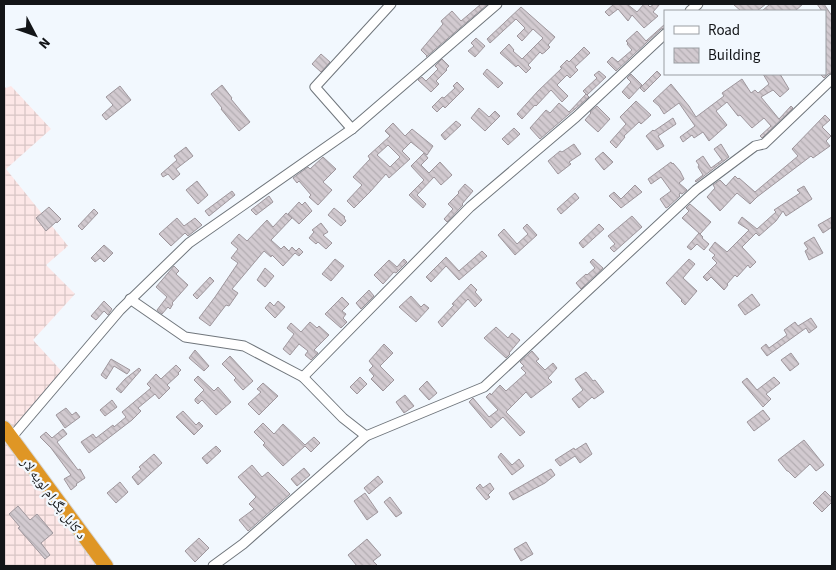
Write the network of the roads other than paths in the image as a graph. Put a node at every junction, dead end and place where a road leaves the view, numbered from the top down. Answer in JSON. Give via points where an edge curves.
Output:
{"nodes":[{"id":1,"x":391,"y":4,"type":"edge"},
{"id":2,"x":497,"y":4,"type":"edge"},
{"id":3,"x":664,"y":35,"type":"edge"},
{"id":4,"x":832,"y":79,"type":"edge"},
{"id":5,"x":352,"y":129,"type":"junction"},
{"id":6,"x":130,"y":299,"type":"junction"},
{"id":7,"x":303,"y":377,"type":"junction"},
{"id":8,"x":8,"y":433,"type":"edge"},
{"id":9,"x":366,"y":436,"type":"junction"},
{"id":10,"x":106,"y":566,"type":"edge"},
{"id":11,"x":213,"y":566,"type":"edge"}],
"edges":[{"from":1,"to":5,"type":"street","via":[[315,87]]},
{"from":2,"to":5,"type":"street"},
{"from":3,"to":7,"type":"street","via":[[576,117],[470,207]]},
{"from":4,"to":9,"type":"street","via":[[764,144],[756,146],[696,190],[484,387]]},
{"from":5,"to":6,"type":"street","via":[[189,243]]},
{"from":6,"to":7,"type":"street","via":[[186,337],[244,346]]},
{"from":6,"to":8,"type":"street"},
{"from":7,"to":9,"type":"street","via":[[343,418]]},
{"from":8,"to":10,"type":"highway","name":"د کابل بگرام لویه لار"},
{"from":9,"to":11,"type":"street","via":[[244,544]]}]}
